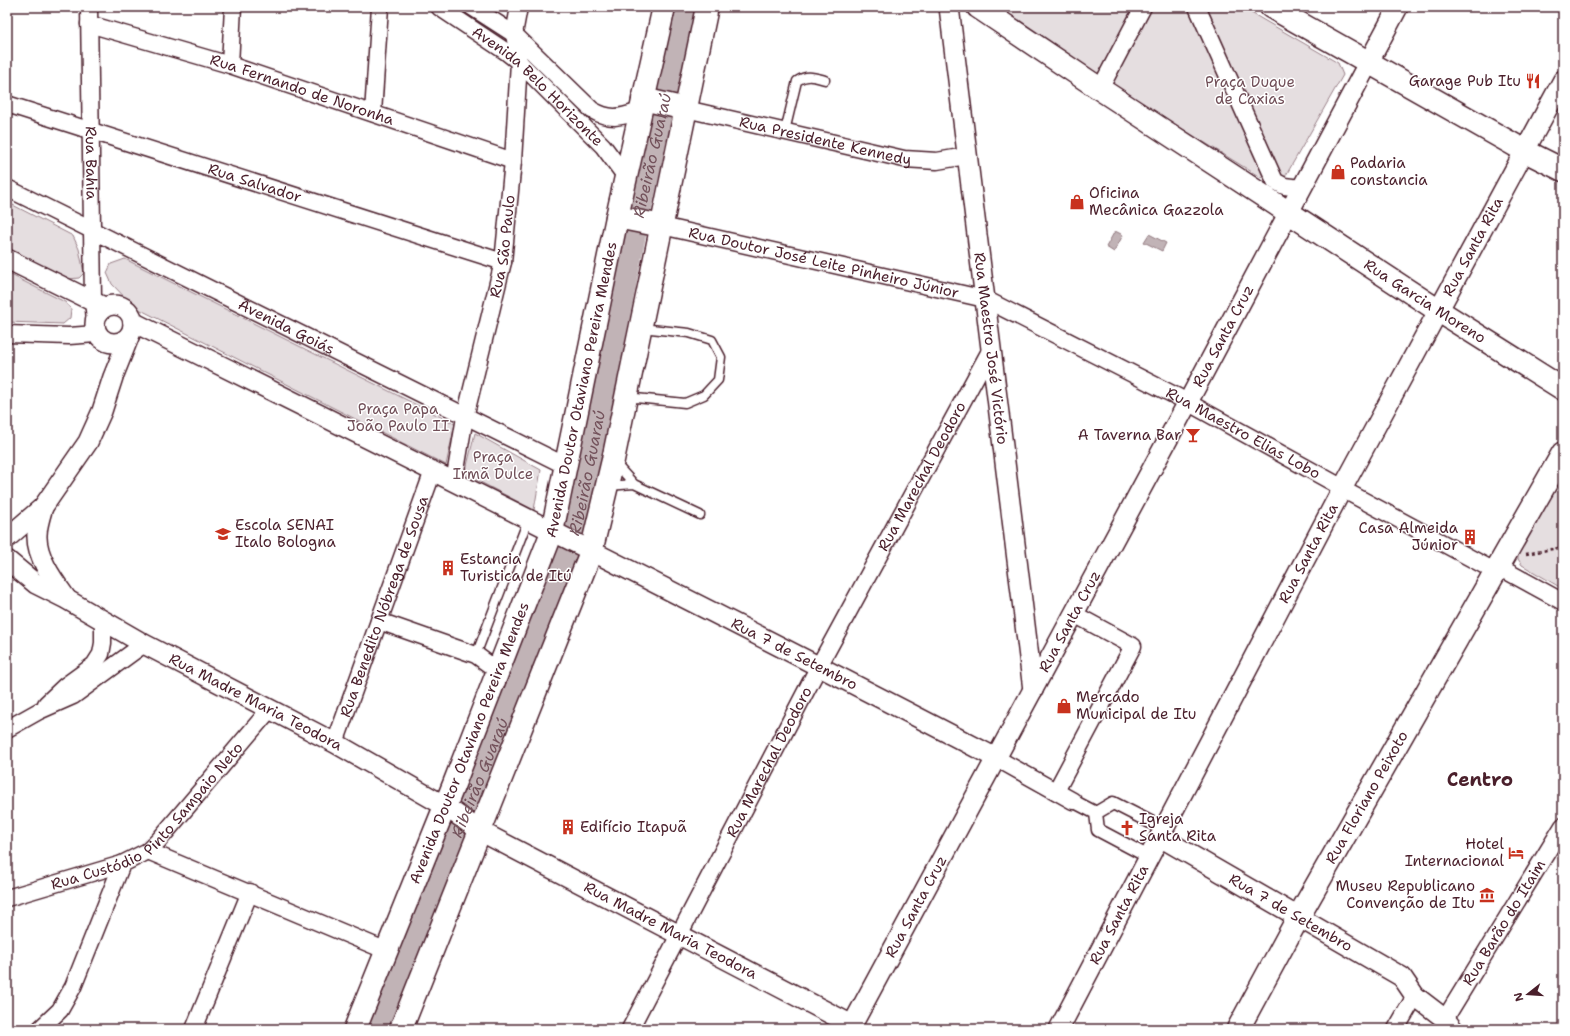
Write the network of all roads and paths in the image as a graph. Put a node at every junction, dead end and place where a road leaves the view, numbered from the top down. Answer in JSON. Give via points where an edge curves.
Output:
{"nodes":[{"id":1,"x":89,"y":7,"type":"edge"},
{"id":2,"x":233,"y":7,"type":"edge"},
{"id":3,"x":380,"y":7,"type":"edge"},
{"id":4,"x":439,"y":7,"type":"edge"},
{"id":5,"x":472,"y":7,"type":"edge"},
{"id":6,"x":519,"y":7,"type":"edge"},
{"id":7,"x":664,"y":7,"type":"edge"},
{"id":8,"x":708,"y":7,"type":"edge"},
{"id":9,"x":948,"y":7,"type":"edge"},
{"id":10,"x":978,"y":7,"type":"edge"},
{"id":11,"x":1143,"y":7,"type":"edge"},
{"id":12,"x":1197,"y":7,"type":"edge"},
{"id":13,"x":1271,"y":7,"type":"edge"},
{"id":14,"x":1398,"y":7,"type":"edge"},
{"id":15,"x":89,"y":24,"type":"junction"},
{"id":16,"x":514,"y":34,"type":"junction"},
{"id":17,"x":519,"y":62,"type":"junction"},
{"id":18,"x":1368,"y":62,"type":"junction"},
{"id":19,"x":230,"y":65,"type":"junction"},
{"id":20,"x":825,"y":80,"type":"dead end"},
{"id":21,"x":1563,"y":80,"type":"edge"},
{"id":22,"x":1100,"y":89,"type":"junction"},
{"id":23,"x":7,"y":104,"type":"edge"},
{"id":24,"x":659,"y":105,"type":"junction"},
{"id":25,"x":373,"y":114,"type":"junction"},
{"id":26,"x":91,"y":131,"type":"junction"},
{"id":27,"x":785,"y":131,"type":"junction"},
{"id":28,"x":1525,"y":152,"type":"junction"},
{"id":29,"x":966,"y":156,"type":"junction"},
{"id":30,"x":513,"y":161,"type":"junction"},
{"id":31,"x":1563,"y":170,"type":"edge"},
{"id":32,"x":626,"y":177,"type":"junction"},
{"id":33,"x":7,"y":188,"type":"edge"},
{"id":34,"x":1301,"y":188,"type":"junction"},
{"id":35,"x":1288,"y":212,"type":"junction"},
{"id":36,"x":623,"y":218,"type":"junction"},
{"id":37,"x":656,"y":224,"type":"junction"},
{"id":38,"x":92,"y":230,"type":"junction"},
{"id":39,"x":7,"y":258,"type":"edge"},
{"id":40,"x":503,"y":262,"type":"junction"},
{"id":41,"x":71,"y":290,"type":"junction"},
{"id":42,"x":985,"y":299,"type":"junction"},
{"id":43,"x":1439,"y":311,"type":"junction"},
{"id":44,"x":97,"y":321,"type":"junction"},
{"id":45,"x":640,"y":327,"type":"junction"},
{"id":46,"x":131,"y":329,"type":"junction"},
{"id":47,"x":7,"y":334,"type":"edge"},
{"id":48,"x":991,"y":349,"type":"junction"},
{"id":49,"x":113,"y":377,"type":"junction"},
{"id":50,"x":1563,"y":389,"type":"edge"},
{"id":51,"x":625,"y":397,"type":"junction"},
{"id":52,"x":1188,"y":402,"type":"junction"},
{"id":53,"x":465,"y":417,"type":"junction"},
{"id":54,"x":1563,"y":453,"type":"edge"},
{"id":55,"x":612,"y":460,"type":"junction"},
{"id":56,"x":566,"y":466,"type":"junction"},
{"id":57,"x":433,"y":471,"type":"junction"},
{"id":58,"x":454,"y":482,"type":"junction"},
{"id":59,"x":634,"y":484,"type":"junction"},
{"id":60,"x":607,"y":486,"type":"junction"},
{"id":61,"x":1342,"y":489,"type":"junction"},
{"id":62,"x":43,"y":508,"type":"junction"},
{"id":63,"x":700,"y":515,"type":"dead end"},
{"id":64,"x":528,"y":520,"type":"junction"},
{"id":65,"x":11,"y":534,"type":"edge"},
{"id":66,"x":558,"y":535,"type":"junction"},
{"id":67,"x":38,"y":544,"type":"junction"},
{"id":68,"x":1563,"y":547,"type":"edge"},
{"id":69,"x":587,"y":549,"type":"junction"},
{"id":70,"x":1501,"y":562,"type":"junction"},
{"id":71,"x":10,"y":564,"type":"edge"},
{"id":72,"x":66,"y":599,"type":"junction"},
{"id":73,"x":1563,"y":602,"type":"edge"},
{"id":74,"x":1074,"y":614,"type":"junction"},
{"id":75,"x":103,"y":621,"type":"junction"},
{"id":76,"x":379,"y":621,"type":"junction"},
{"id":77,"x":144,"y":644,"type":"junction"},
{"id":78,"x":476,"y":655,"type":"junction"},
{"id":79,"x":819,"y":666,"type":"junction"},
{"id":80,"x":498,"y":671,"type":"junction"},
{"id":81,"x":1032,"y":690,"type":"junction"},
{"id":82,"x":270,"y":709,"type":"junction"},
{"id":83,"x":39,"y":711,"type":"junction"},
{"id":84,"x":7,"y":729,"type":"edge"},
{"id":85,"x":335,"y":743,"type":"junction"},
{"id":86,"x":996,"y":758,"type":"junction"},
{"id":87,"x":1056,"y":791,"type":"junction"},
{"id":88,"x":1073,"y":801,"type":"joint"},
{"id":89,"x":449,"y":808,"type":"junction"},
{"id":90,"x":1096,"y":813,"type":"junction"},
{"id":91,"x":1563,"y":826,"type":"edge"},
{"id":92,"x":476,"y":828,"type":"junction"},
{"id":93,"x":1162,"y":833,"type":"junction"},
{"id":94,"x":148,"y":851,"type":"junction"},
{"id":95,"x":1149,"y":857,"type":"junction"},
{"id":96,"x":122,"y":864,"type":"junction"},
{"id":97,"x":250,"y":892,"type":"junction"},
{"id":98,"x":7,"y":898,"type":"edge"},
{"id":99,"x":1299,"y":916,"type":"junction"},
{"id":100,"x":679,"y":935,"type":"junction"},
{"id":101,"x":386,"y":951,"type":"junction"},
{"id":102,"x":1415,"y":996,"type":"junction"},
{"id":103,"x":1449,"y":1024,"type":"edge"},
{"id":104,"x":854,"y":1028,"type":"edge"},
{"id":105,"x":40,"y":1029,"type":"edge"},
{"id":106,"x":194,"y":1029,"type":"edge"},
{"id":107,"x":355,"y":1029,"type":"edge"},
{"id":108,"x":401,"y":1029,"type":"edge"},
{"id":109,"x":630,"y":1029,"type":"edge"},
{"id":110,"x":1059,"y":1029,"type":"edge"},
{"id":111,"x":1238,"y":1029,"type":"edge"},
{"id":112,"x":1396,"y":1029,"type":"edge"}],
"edges":[{"from":1,"to":15,"type":"street","name":"Rua Bahia"},
{"from":2,"to":19,"type":"street"},
{"from":3,"to":25,"type":"street"},
{"from":4,"to":17,"type":"street","name":"Avenida Belo Horizonte"},
{"from":5,"to":16,"type":"street","name":"Avenida Belo Horizonte"},
{"from":6,"to":16,"type":"street","name":"Rua São Paulo"},
{"from":7,"to":24,"type":"main road","name":"Avenida Doutor Otaviano Pereira Mendes"},
{"from":8,"to":24,"type":"main road","name":"Avenida Doutor Otaviano Pereira Mendes"},
{"from":9,"to":29,"type":"street","name":"Rua Maestro José Victório"},
{"from":10,"to":22,"type":"main road"},
{"from":11,"to":22,"type":"street"},
{"from":12,"to":34,"type":"street","via":[[1275,181],[1284,186]]},
{"from":13,"to":18,"type":"main road"},
{"from":14,"to":18,"type":"street"},
{"from":15,"to":19,"type":"street","name":"Rua Fernando de Noronha"},
{"from":15,"to":26,"type":"street","name":"Rua Bahia"},
{"from":16,"to":17,"type":"street","name":"Rua São Paulo"},
{"from":16,"to":24,"type":"street","name":"Avenida Belo Horizonte","via":[[592,110],[618,118]]},
{"from":17,"to":30,"type":"street","name":"Rua São Paulo"},
{"from":17,"to":32,"type":"street","name":"Avenida Belo Horizonte","via":[[602,146]]},
{"from":18,"to":28,"type":"main road"},
{"from":18,"to":34,"type":"street"},
{"from":19,"to":25,"type":"street","name":"Rua Fernando de Noronha"},
{"from":20,"to":27,"type":"lane","via":[[804,76],[797,81]]},
{"from":21,"to":28,"type":"street","name":"Rua Santa Rita"},
{"from":22,"to":35,"type":"main road"},
{"from":23,"to":26,"type":"street","name":"Rua Salvador"},
{"from":24,"to":27,"type":"street","name":"Rua Presidente Kennedy"},
{"from":24,"to":32,"type":"main road","name":"Avenida Doutor Otaviano Pereira Mendes"},
{"from":24,"to":37,"type":"main road","name":"Avenida Doutor Otaviano Pereira Mendes"},
{"from":25,"to":30,"type":"street","name":"Rua Fernando de Noronha"},
{"from":26,"to":38,"type":"street","name":"Rua Bahia"},
{"from":26,"to":40,"type":"street","name":"Rua Salvador"},
{"from":27,"to":29,"type":"street","name":"Rua Presidente Kennedy","via":[[904,159],[937,161]]},
{"from":28,"to":31,"type":"main road"},
{"from":28,"to":43,"type":"street","name":"Rua Santa Rita"},
{"from":29,"to":42,"type":"street","name":"Rua Maestro José Victório"},
{"from":30,"to":40,"type":"street","name":"Rua São Paulo"},
{"from":32,"to":36,"type":"main road","name":"Avenida Doutor Otaviano Pereira Mendes"},
{"from":33,"to":38,"type":"street","name":"Avenida Goiás"},
{"from":34,"to":35,"type":"street"},
{"from":35,"to":43,"type":"main road","name":"Rua Garcia Moreno"},
{"from":35,"to":52,"type":"street","name":"Rua Santa Cruz"},
{"from":36,"to":37,"type":"main road"},
{"from":36,"to":56,"type":"main road","name":"Avenida Doutor Otaviano Pereira Mendes"},
{"from":37,"to":42,"type":"street","name":"Rua Doutor José Leite Pinheiro Júnior"},
{"from":37,"to":45,"type":"main road","name":"Avenida Doutor Otaviano Pereira Mendes"},
{"from":38,"to":44,"type":"street","name":"Rua Bahia"},
{"from":38,"to":53,"type":"street","name":"Avenida Goiás"},
{"from":39,"to":41,"type":"street"},
{"from":40,"to":53,"type":"street","name":"Rua São Paulo"},
{"from":41,"to":44,"type":"street"},
{"from":41,"to":44,"type":"street"},
{"from":42,"to":48,"type":"street","name":"Rua Maestro José Victório"},
{"from":42,"to":52,"type":"street","name":"Rua Maestro Elias Lobo"},
{"from":43,"to":50,"type":"main road","name":"Rua Garcia Moreno"},
{"from":43,"to":61,"type":"street","name":"Rua Santa Rita"},
{"from":44,"to":46,"type":"street","via":[[108,343],[123,342]]},
{"from":44,"to":46,"type":"street","via":[[111,305],[119,305],[131,315]]},
{"from":44,"to":47,"type":"street","via":[[69,336]]},
{"from":44,"to":49,"type":"street","via":[[111,358]]},
{"from":45,"to":51,"type":"main road","name":"Avenida Doutor Otaviano Pereira Mendes"},
{"from":45,"to":51,"type":"lane","via":[[690,333],[712,340],[721,357],[718,380],[704,395],[685,403]]},
{"from":46,"to":49,"type":"street"},
{"from":46,"to":57,"type":"street"},
{"from":48,"to":79,"type":"street","name":"Rua Marechal Deodoro"},
{"from":48,"to":81,"type":"street","name":"Rua Maestro José Victório"},
{"from":49,"to":62,"type":"street","via":[[88,442]]},
{"from":51,"to":55,"type":"main road","name":"Avenida Doutor Otaviano Pereira Mendes"},
{"from":52,"to":61,"type":"street","name":"Rua Maestro Elias Lobo"},
{"from":52,"to":74,"type":"street","name":"Rua Santa Cruz"},
{"from":53,"to":56,"type":"street","name":"Avenida Goiás"},
{"from":53,"to":58,"type":"street","name":"Rua São Paulo"},
{"from":54,"to":70,"type":"main road","name":"Rua Floriano Peixoto"},
{"from":55,"to":59,"type":"lane"},
{"from":55,"to":60,"type":"main road","name":"Avenida Doutor Otaviano Pereira Mendes"},
{"from":56,"to":66,"type":"main road","name":"Avenida Doutor Otaviano Pereira Mendes"},
{"from":57,"to":58,"type":"street"},
{"from":57,"to":76,"type":"street","name":"Rua Benedito Nóbrega de Sousa"},
{"from":58,"to":64,"type":"street"},
{"from":59,"to":60,"type":"lane"},
{"from":59,"to":63,"type":"lane"},
{"from":60,"to":69,"type":"main road","name":"Avenida Doutor Otaviano Pereira Mendes"},
{"from":61,"to":70,"type":"street","name":"Rua Maestro Elias Lobo","via":[[1489,568]]},
{"from":61,"to":93,"type":"street","name":"Rua Santa Rita"},
{"from":62,"to":65,"type":"street"},
{"from":62,"to":67,"type":"street","via":[[38,526]]},
{"from":64,"to":66,"type":"street"},
{"from":64,"to":78,"type":"lane"},
{"from":65,"to":67,"type":"street","via":[[25,531]]},
{"from":66,"to":69,"type":"street"},
{"from":66,"to":80,"type":"main road","name":"Avenida Doutor Otaviano Pereira Mendes"},
{"from":67,"to":71,"type":"street","via":[[31,564]]},
{"from":67,"to":72,"type":"street","name":"Rua Madre Maria Teodora","via":[[48,571]]},
{"from":68,"to":70,"type":"path"},
{"from":69,"to":79,"type":"street","name":"Rua 7 de Setembro"},
{"from":69,"to":92,"type":"main road","name":"Avenida Doutor Otaviano Pereira Mendes"},
{"from":70,"to":73,"type":"street","name":"Rua Maestro Elias Lobo"},
{"from":70,"to":99,"type":"main road","name":"Rua Floriano Peixoto"},
{"from":71,"to":72,"type":"street","name":"Rua Madre Maria Teodora","via":[[36,584]]},
{"from":72,"to":75,"type":"street","name":"Rua Madre Maria Teodora"},
{"from":74,"to":81,"type":"street","name":"Rua Santa Cruz"},
{"from":74,"to":87,"type":"street","via":[[1133,646]]},
{"from":75,"to":77,"type":"street","name":"Rua Madre Maria Teodora"},
{"from":75,"to":83,"type":"street","via":[[104,643],[94,665],[65,686]]},
{"from":76,"to":78,"type":"street"},
{"from":76,"to":85,"type":"street","name":"Rua Benedito Nóbrega de Sousa"},
{"from":77,"to":82,"type":"street","name":"Rua Madre Maria Teodora"},
{"from":77,"to":83,"type":"street","via":[[74,696]]},
{"from":78,"to":80,"type":"street"},
{"from":79,"to":86,"type":"street","name":"Rua 7 de Setembro"},
{"from":79,"to":100,"type":"street","name":"Rua Marechal Deodoro"},
{"from":80,"to":89,"type":"main road","name":"Avenida Doutor Otaviano Pereira Mendes"},
{"from":81,"to":86,"type":"street","name":"Rua Santa Cruz"},
{"from":82,"to":85,"type":"street","name":"Rua Madre Maria Teodora"},
{"from":82,"to":94,"type":"street","name":"Rua Custódio Pinto Sampaio Neto"},
{"from":83,"to":84,"type":"street"},
{"from":85,"to":89,"type":"street","name":"Rua Madre Maria Teodora"},
{"from":86,"to":87,"type":"street"},
{"from":86,"to":104,"type":"street","name":"Rua Santa Cruz"},
{"from":87,"to":88,"type":"street"},
{"from":88,"to":90,"type":"street"},
{"from":89,"to":92,"type":"street","name":"Rua Madre Maria Teodora"},
{"from":89,"to":101,"type":"main road","name":"Avenida Doutor Otaviano Pereira Mendes"},
{"from":90,"to":93,"type":"street","name":"Rua 7 de Setembro","via":[[1113,803]]},
{"from":90,"to":95,"type":"street","via":[[1098,830]]},
{"from":91,"to":103,"type":"street","name":"Rua Barão do Itaim"},
{"from":92,"to":100,"type":"street","name":"Rua Madre Maria Teodora"},
{"from":92,"to":108,"type":"main road","name":"Avenida Doutor Otaviano Pereira Mendes"},
{"from":93,"to":95,"type":"street","name":"Rua Santa Rita"},
{"from":93,"to":99,"type":"street","name":"Rua 7 de Setembro"},
{"from":94,"to":96,"type":"street","name":"Rua Custódio Pinto Sampaio Neto"},
{"from":94,"to":97,"type":"street"},
{"from":95,"to":110,"type":"street","name":"Rua Santa Rita"},
{"from":96,"to":98,"type":"street","name":"Rua Custódio Pinto Sampaio Neto"},
{"from":96,"to":105,"type":"street","via":[[73,987],[60,1010]]},
{"from":97,"to":101,"type":"street"},
{"from":97,"to":106,"type":"street"},
{"from":99,"to":102,"type":"street","name":"Rua 7 de Setembro","via":[[1402,977]]},
{"from":99,"to":111,"type":"main road","name":"Rua Floriano Peixoto"},
{"from":100,"to":104,"type":"street","name":"Rua Madre Maria Teodora"},
{"from":100,"to":109,"type":"street","name":"Rua Marechal Deodoro"},
{"from":101,"to":107,"type":"main road","name":"Avenida Doutor Otaviano Pereira Mendes"},
{"from":102,"to":103,"type":"street","name":"Rua 7 de Setembro"},
{"from":102,"to":112,"type":"street"}]}
